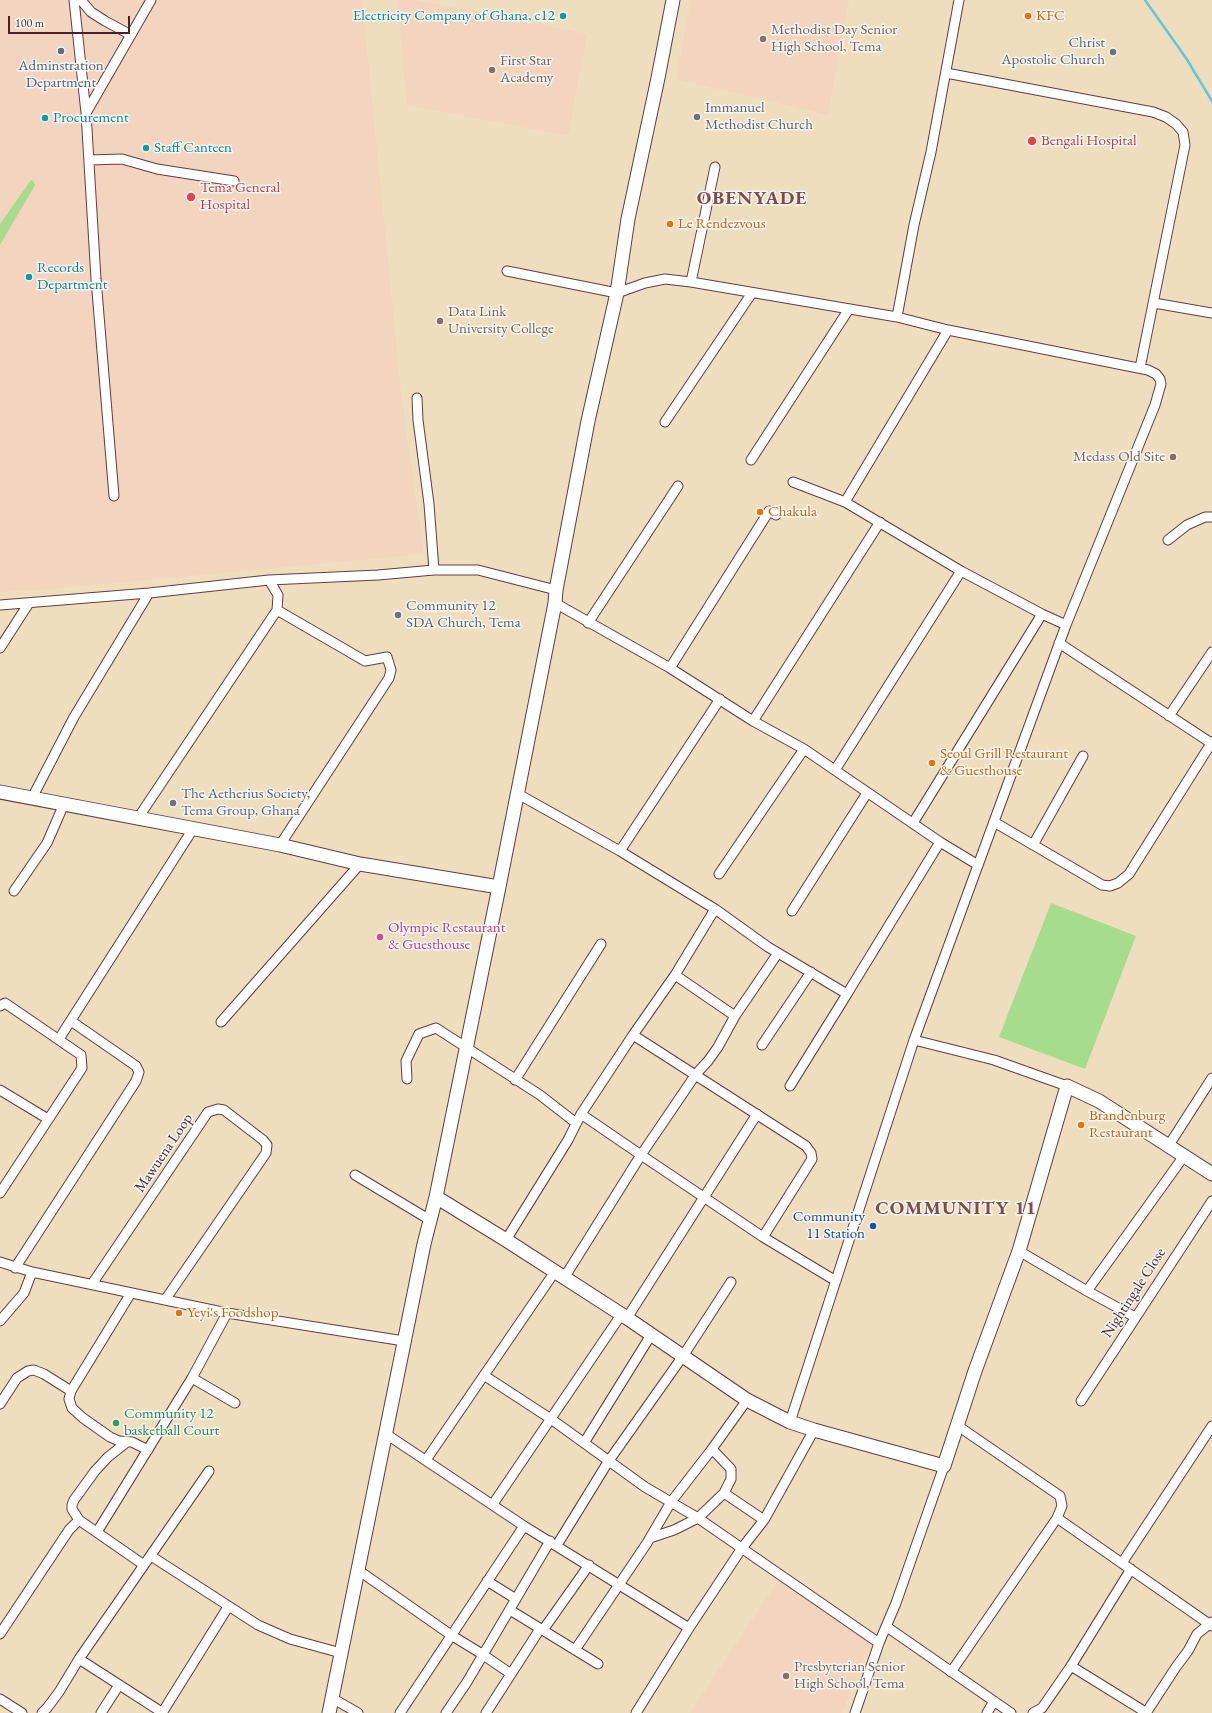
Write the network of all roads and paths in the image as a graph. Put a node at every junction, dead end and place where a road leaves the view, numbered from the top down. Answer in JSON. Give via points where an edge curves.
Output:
{"nodes":[{"id":1,"x":74,"y":0,"type":"edge"},
{"id":2,"x":81,"y":0,"type":"edge"},
{"id":3,"x":151,"y":0,"type":"edge"},
{"id":4,"x":673,"y":0,"type":"edge"},
{"id":5,"x":959,"y":0,"type":"edge"},
{"id":6,"x":131,"y":35,"type":"junction"},
{"id":7,"x":946,"y":73,"type":"junction"},
{"id":8,"x":86,"y":113,"type":"junction"},
{"id":9,"x":89,"y":160,"type":"junction"},
{"id":10,"x":714,"y":167,"type":"dead end"},
{"id":11,"x":234,"y":181,"type":"dead end"},
{"id":12,"x":508,"y":271,"type":"dead end"},
{"id":13,"x":691,"y":282,"type":"junction"},
{"id":14,"x":617,"y":293,"type":"junction"},
{"id":15,"x":752,"y":293,"type":"junction"},
{"id":16,"x":1154,"y":303,"type":"junction"},
{"id":17,"x":849,"y":309,"type":"junction"},
{"id":18,"x":1212,"y":313,"type":"edge"},
{"id":19,"x":897,"y":317,"type":"junction"},
{"id":20,"x":948,"y":330,"type":"junction"},
{"id":21,"x":1140,"y":368,"type":"junction"},
{"id":22,"x":417,"y":398,"type":"dead end"},
{"id":23,"x":666,"y":422,"type":"dead end"},
{"id":24,"x":751,"y":460,"type":"dead end"},
{"id":25,"x":793,"y":482,"type":"dead end"},
{"id":26,"x":678,"y":486,"type":"dead end"},
{"id":27,"x":114,"y":496,"type":"dead end"},
{"id":28,"x":845,"y":502,"type":"junction"},
{"id":29,"x":776,"y":515,"type":"dead end"},
{"id":30,"x":1212,"y":517,"type":"edge"},
{"id":31,"x":880,"y":522,"type":"junction"},
{"id":32,"x":1168,"y":540,"type":"dead end"},
{"id":33,"x":434,"y":570,"type":"junction"},
{"id":34,"x":961,"y":571,"type":"junction"},
{"id":35,"x":269,"y":580,"type":"junction"},
{"id":36,"x":556,"y":590,"type":"junction"},
{"id":37,"x":149,"y":593,"type":"junction"},
{"id":38,"x":29,"y":603,"type":"junction"},
{"id":39,"x":555,"y":603,"type":"junction"},
{"id":40,"x":0,"y":605,"type":"edge"},
{"id":41,"x":277,"y":610,"type":"junction"},
{"id":42,"x":1042,"y":614,"type":"junction"},
{"id":43,"x":588,"y":623,"type":"junction"},
{"id":44,"x":1066,"y":625,"type":"junction"},
{"id":45,"x":1059,"y":643,"type":"junction"},
{"id":46,"x":0,"y":648,"type":"edge"},
{"id":47,"x":1212,"y":652,"type":"edge"},
{"id":48,"x":670,"y":668,"type":"junction"},
{"id":49,"x":720,"y":699,"type":"junction"},
{"id":50,"x":1169,"y":716,"type":"junction"},
{"id":51,"x":753,"y":721,"type":"junction"},
{"id":52,"x":1211,"y":742,"type":"edge"},
{"id":53,"x":804,"y":749,"type":"junction"},
{"id":54,"x":1083,"y":756,"type":"dead end"},
{"id":55,"x":835,"y":770,"type":"junction"},
{"id":56,"x":0,"y":792,"type":"edge"},
{"id":57,"x":868,"y":793,"type":"junction"},
{"id":58,"x":518,"y":794,"type":"junction"},
{"id":59,"x":32,"y":798,"type":"junction"},
{"id":60,"x":64,"y":804,"type":"junction"},
{"id":61,"x":138,"y":818,"type":"junction"},
{"id":62,"x":994,"y":822,"type":"junction"},
{"id":63,"x":913,"y":823,"type":"junction"},
{"id":64,"x":193,"y":829,"type":"junction"},
{"id":65,"x":940,"y":842,"type":"junction"},
{"id":66,"x":280,"y":845,"type":"junction"},
{"id":67,"x":1033,"y":845,"type":"junction"},
{"id":68,"x":620,"y":851,"type":"junction"},
{"id":69,"x":360,"y":864,"type":"junction"},
{"id":70,"x":978,"y":865,"type":"junction"},
{"id":71,"x":719,"y":874,"type":"dead end"},
{"id":72,"x":499,"y":888,"type":"junction"},
{"id":73,"x":14,"y":891,"type":"dead end"},
{"id":74,"x":715,"y":909,"type":"junction"},
{"id":75,"x":792,"y":911,"type":"dead end"},
{"id":76,"x":601,"y":944,"type":"dead end"},
{"id":77,"x":778,"y":953,"type":"junction"},
{"id":78,"x":811,"y":972,"type":"junction"},
{"id":79,"x":675,"y":975,"type":"junction"},
{"id":80,"x":847,"y":994,"type":"junction"},
{"id":81,"x":0,"y":1006,"type":"edge"},
{"id":82,"x":735,"y":1016,"type":"junction"},
{"id":83,"x":71,"y":1021,"type":"junction"},
{"id":84,"x":221,"y":1022,"type":"dead end"},
{"id":85,"x":633,"y":1035,"type":"junction"},
{"id":86,"x":59,"y":1039,"type":"junction"},
{"id":87,"x":914,"y":1040,"type":"junction"},
{"id":88,"x":762,"y":1045,"type":"dead end"},
{"id":89,"x":466,"y":1048,"type":"junction"},
{"id":90,"x":696,"y":1074,"type":"junction"},
{"id":91,"x":1212,"y":1078,"type":"edge"},
{"id":92,"x":407,"y":1079,"type":"dead end"},
{"id":93,"x":516,"y":1080,"type":"junction"},
{"id":94,"x":790,"y":1086,"type":"dead end"},
{"id":95,"x":1067,"y":1086,"type":"junction"},
{"id":96,"x":0,"y":1091,"type":"edge"},
{"id":97,"x":581,"y":1114,"type":"junction"},
{"id":98,"x":757,"y":1114,"type":"junction"},
{"id":99,"x":48,"y":1119,"type":"junction"},
{"id":100,"x":576,"y":1123,"type":"junction"},
{"id":101,"x":1168,"y":1145,"type":"junction"},
{"id":102,"x":642,"y":1155,"type":"junction"},
{"id":103,"x":1184,"y":1156,"type":"junction"},
{"id":104,"x":1212,"y":1174,"type":"edge"},
{"id":105,"x":355,"y":1175,"type":"dead end"},
{"id":106,"x":0,"y":1193,"type":"edge"},
{"id":107,"x":436,"y":1197,"type":"junction"},
{"id":108,"x":704,"y":1197,"type":"junction"},
{"id":109,"x":1212,"y":1201,"type":"edge"},
{"id":110,"x":430,"y":1220,"type":"junction"},
{"id":111,"x":763,"y":1237,"type":"junction"},
{"id":112,"x":506,"y":1240,"type":"junction"},
{"id":113,"x":1019,"y":1251,"type":"junction"},
{"id":114,"x":0,"y":1262,"type":"edge"},
{"id":115,"x":15,"y":1268,"type":"junction"},
{"id":116,"x":32,"y":1272,"type":"junction"},
{"id":117,"x":559,"y":1275,"type":"junction"},
{"id":118,"x":836,"y":1281,"type":"junction"},
{"id":119,"x":730,"y":1282,"type":"dead end"},
{"id":120,"x":92,"y":1284,"type":"junction"},
{"id":121,"x":1087,"y":1291,"type":"junction"},
{"id":122,"x":131,"y":1293,"type":"junction"},
{"id":123,"x":165,"y":1300,"type":"junction"},
{"id":124,"x":228,"y":1313,"type":"junction"},
{"id":125,"x":624,"y":1317,"type":"junction"},
{"id":126,"x":1135,"y":1317,"type":"junction"},
{"id":127,"x":0,"y":1321,"type":"edge"},
{"id":128,"x":651,"y":1335,"type":"junction"},
{"id":129,"x":404,"y":1341,"type":"junction"},
{"id":130,"x":683,"y":1356,"type":"junction"},
{"id":131,"x":485,"y":1376,"type":"junction"},
{"id":132,"x":192,"y":1378,"type":"junction"},
{"id":133,"x":71,"y":1390,"type":"junction"},
{"id":134,"x":747,"y":1400,"type":"junction"},
{"id":135,"x":1081,"y":1401,"type":"dead end"},
{"id":136,"x":235,"y":1403,"type":"dead end"},
{"id":137,"x":0,"y":1404,"type":"edge"},
{"id":138,"x":551,"y":1419,"type":"junction"},
{"id":139,"x":790,"y":1422,"type":"junction"},
{"id":140,"x":958,"y":1426,"type":"junction"},
{"id":141,"x":1212,"y":1426,"type":"edge"},
{"id":142,"x":814,"y":1430,"type":"junction"},
{"id":143,"x":386,"y":1434,"type":"junction"},
{"id":144,"x":127,"y":1442,"type":"junction"},
{"id":145,"x":584,"y":1443,"type":"junction"},
{"id":146,"x":712,"y":1449,"type":"junction"},
{"id":147,"x":148,"y":1450,"type":"junction"},
{"id":148,"x":426,"y":1460,"type":"junction"},
{"id":149,"x":608,"y":1462,"type":"junction"},
{"id":150,"x":944,"y":1466,"type":"junction"},
{"id":151,"x":209,"y":1471,"type":"dead end"},
{"id":152,"x":724,"y":1493,"type":"junction"},
{"id":153,"x":671,"y":1502,"type":"junction"},
{"id":154,"x":493,"y":1504,"type":"junction"},
{"id":155,"x":698,"y":1518,"type":"junction"},
{"id":156,"x":1057,"y":1518,"type":"junction"},
{"id":157,"x":79,"y":1520,"type":"junction"},
{"id":158,"x":764,"y":1520,"type":"junction"},
{"id":159,"x":524,"y":1526,"type":"junction"},
{"id":160,"x":97,"y":1532,"type":"junction"},
{"id":161,"x":650,"y":1538,"type":"junction"},
{"id":162,"x":554,"y":1543,"type":"junction"},
{"id":163,"x":742,"y":1548,"type":"junction"},
{"id":164,"x":151,"y":1556,"type":"junction"},
{"id":165,"x":1122,"y":1563,"type":"junction"},
{"id":166,"x":144,"y":1564,"type":"junction"},
{"id":167,"x":589,"y":1565,"type":"junction"},
{"id":168,"x":1131,"y":1569,"type":"junction"},
{"id":169,"x":358,"y":1570,"type":"junction"},
{"id":170,"x":487,"y":1581,"type":"junction"},
{"id":171,"x":620,"y":1584,"type":"junction"},
{"id":172,"x":516,"y":1599,"type":"junction"},
{"id":173,"x":228,"y":1607,"type":"junction"},
{"id":174,"x":510,"y":1610,"type":"junction"},
{"id":175,"x":1211,"y":1624,"type":"edge"},
{"id":176,"x":887,"y":1627,"type":"junction"},
{"id":177,"x":689,"y":1628,"type":"junction"},
{"id":178,"x":542,"y":1629,"type":"junction"},
{"id":179,"x":0,"y":1634,"type":"edge"},
{"id":180,"x":451,"y":1635,"type":"junction"},
{"id":181,"x":879,"y":1643,"type":"junction"},
{"id":182,"x":575,"y":1650,"type":"junction"},
{"id":183,"x":341,"y":1653,"type":"junction"},
{"id":184,"x":482,"y":1654,"type":"junction"},
{"id":185,"x":79,"y":1659,"type":"junction"},
{"id":186,"x":598,"y":1664,"type":"dead end"},
{"id":187,"x":1071,"y":1666,"type":"junction"},
{"id":188,"x":951,"y":1672,"type":"junction"},
{"id":189,"x":511,"y":1674,"type":"junction"},
{"id":190,"x":119,"y":1685,"type":"junction"},
{"id":191,"x":332,"y":1698,"type":"junction"},
{"id":192,"x":0,"y":1700,"type":"edge"},
{"id":193,"x":994,"y":1701,"type":"junction"},
{"id":194,"x":48,"y":1711,"type":"edge"},
{"id":195,"x":22,"y":1713,"type":"edge"},
{"id":196,"x":101,"y":1713,"type":"edge"},
{"id":197,"x":162,"y":1713,"type":"edge"},
{"id":198,"x":329,"y":1713,"type":"edge"},
{"id":199,"x":358,"y":1713,"type":"edge"},
{"id":200,"x":400,"y":1713,"type":"edge"},
{"id":201,"x":446,"y":1713,"type":"edge"},
{"id":202,"x":486,"y":1713,"type":"edge"},
{"id":203,"x":636,"y":1713,"type":"edge"},
{"id":204,"x":855,"y":1713,"type":"edge"},
{"id":205,"x":987,"y":1713,"type":"edge"},
{"id":206,"x":1010,"y":1713,"type":"edge"},
{"id":207,"x":1033,"y":1713,"type":"edge"},
{"id":208,"x":1147,"y":1713,"type":"edge"}],
"edges":[{"from":1,"to":8,"type":"street"},
{"from":2,"to":6,"type":"street","via":[[91,12]]},
{"from":3,"to":6,"type":"street"},
{"from":4,"to":14,"type":"street","via":[[628,219]]},
{"from":5,"to":7,"type":"street"},
{"from":6,"to":8,"type":"street"},
{"from":7,"to":16,"type":"street","via":[[1153,112],[1176,124],[1183,132],[1185,144]]},
{"from":7,"to":19,"type":"street"},
{"from":8,"to":9,"type":"street"},
{"from":9,"to":11,"type":"street","via":[[122,159],[157,169]]},
{"from":9,"to":27,"type":"street"},
{"from":10,"to":13,"type":"street"},
{"from":12,"to":14,"type":"street"},
{"from":13,"to":14,"type":"street","via":[[665,279]]},
{"from":13,"to":15,"type":"street"},
{"from":14,"to":36,"type":"street","via":[[588,422]]},
{"from":15,"to":17,"type":"street"},
{"from":15,"to":23,"type":"street"},
{"from":16,"to":18,"type":"street"},
{"from":16,"to":21,"type":"street"},
{"from":17,"to":19,"type":"street"},
{"from":17,"to":24,"type":"street"},
{"from":19,"to":20,"type":"street"},
{"from":20,"to":21,"type":"street"},
{"from":20,"to":28,"type":"street"},
{"from":21,"to":44,"type":"street","via":[[1158,376],[1160,391]]},
{"from":22,"to":33,"type":"street"},
{"from":25,"to":28,"type":"street"},
{"from":26,"to":43,"type":"street"},
{"from":28,"to":31,"type":"street"},
{"from":29,"to":48,"type":"street","via":[[769,511],[762,521]]},
{"from":30,"to":32,"type":"street","via":[[1205,517],[1187,525]]},
{"from":31,"to":34,"type":"street"},
{"from":31,"to":51,"type":"street"},
{"from":33,"to":35,"type":"street"},
{"from":33,"to":36,"type":"street","via":[[478,570]]},
{"from":34,"to":42,"type":"street"},
{"from":34,"to":55,"type":"street"},
{"from":35,"to":37,"type":"street"},
{"from":35,"to":41,"type":"street","via":[[278,595]]},
{"from":36,"to":39,"type":"street"},
{"from":37,"to":38,"type":"street"},
{"from":37,"to":59,"type":"street","via":[[74,718]]},
{"from":38,"to":40,"type":"street"},
{"from":38,"to":46,"type":"street"},
{"from":39,"to":43,"type":"street"},
{"from":39,"to":58,"type":"street"},
{"from":41,"to":61,"type":"street"},
{"from":41,"to":66,"type":"street","via":[[365,661],[387,657],[391,670],[389,678]]},
{"from":42,"to":44,"type":"street"},
{"from":42,"to":63,"type":"street"},
{"from":43,"to":48,"type":"street"},
{"from":44,"to":45,"type":"street"},
{"from":45,"to":50,"type":"street"},
{"from":45,"to":62,"type":"street"},
{"from":47,"to":50,"type":"street"},
{"from":48,"to":49,"type":"street"},
{"from":49,"to":51,"type":"street"},
{"from":49,"to":68,"type":"street"},
{"from":50,"to":52,"type":"street"},
{"from":51,"to":53,"type":"street"},
{"from":52,"to":67,"type":"street","via":[[1129,874],[1118,883],[1102,885]]},
{"from":53,"to":55,"type":"street"},
{"from":53,"to":71,"type":"street"},
{"from":54,"to":67,"type":"street"},
{"from":55,"to":57,"type":"street"},
{"from":56,"to":59,"type":"street"},
{"from":57,"to":63,"type":"street"},
{"from":57,"to":75,"type":"street"},
{"from":58,"to":68,"type":"street"},
{"from":58,"to":72,"type":"street"},
{"from":59,"to":60,"type":"street"},
{"from":60,"to":61,"type":"street"},
{"from":60,"to":73,"type":"street","via":[[47,843]]},
{"from":61,"to":64,"type":"street"},
{"from":62,"to":67,"type":"street"},
{"from":62,"to":70,"type":"street"},
{"from":63,"to":65,"type":"street"},
{"from":64,"to":66,"type":"street"},
{"from":64,"to":83,"type":"street"},
{"from":65,"to":70,"type":"street"},
{"from":65,"to":80,"type":"street"},
{"from":66,"to":69,"type":"street"},
{"from":68,"to":74,"type":"street"},
{"from":69,"to":72,"type":"street"},
{"from":69,"to":84,"type":"street"},
{"from":70,"to":87,"type":"street"},
{"from":72,"to":89,"type":"street"},
{"from":74,"to":77,"type":"street"},
{"from":74,"to":79,"type":"street"},
{"from":76,"to":93,"type":"street"},
{"from":77,"to":78,"type":"street"},
{"from":77,"to":82,"type":"street"},
{"from":78,"to":80,"type":"street"},
{"from":78,"to":88,"type":"street"},
{"from":79,"to":82,"type":"street"},
{"from":79,"to":85,"type":"street"},
{"from":80,"to":94,"type":"street"},
{"from":81,"to":86,"type":"street","via":[[5,1003]]},
{"from":82,"to":90,"type":"street","via":[[718,1047]]},
{"from":83,"to":86,"type":"street"},
{"from":83,"to":115,"type":"street","via":[[136,1066],[140,1072]]},
{"from":85,"to":90,"type":"street"},
{"from":85,"to":97,"type":"street"},
{"from":86,"to":99,"type":"street","via":[[81,1055],[82,1068]]},
{"from":87,"to":95,"type":"street","via":[[994,1060]]},
{"from":87,"to":118,"type":"street"},
{"from":89,"to":92,"type":"street","via":[[436,1028],[419,1034],[406,1061]]},
{"from":89,"to":93,"type":"street"},
{"from":89,"to":107,"type":"street"},
{"from":90,"to":98,"type":"street"},
{"from":90,"to":102,"type":"street"},
{"from":91,"to":101,"type":"street"},
{"from":93,"to":100,"type":"street"},
{"from":95,"to":101,"type":"street","via":[[1099,1101]]},
{"from":95,"to":113,"type":"street"},
{"from":96,"to":99,"type":"street"},
{"from":97,"to":100,"type":"street"},
{"from":97,"to":102,"type":"street"},
{"from":98,"to":108,"type":"street"},
{"from":98,"to":111,"type":"street","via":[[806,1146],[812,1159]]},
{"from":99,"to":106,"type":"street"},
{"from":100,"to":112,"type":"street"},
{"from":101,"to":103,"type":"street"},
{"from":102,"to":108,"type":"street"},
{"from":102,"to":117,"type":"street"},
{"from":103,"to":104,"type":"street"},
{"from":103,"to":121,"type":"street"},
{"from":105,"to":110,"type":"street"},
{"from":107,"to":110,"type":"street"},
{"from":107,"to":112,"type":"street"},
{"from":108,"to":111,"type":"street"},
{"from":108,"to":125,"type":"street"},
{"from":109,"to":126,"type":"street","name":"Nightingale Close"},
{"from":110,"to":129,"type":"street"},
{"from":111,"to":118,"type":"street"},
{"from":112,"to":117,"type":"street"},
{"from":113,"to":121,"type":"street"},
{"from":113,"to":140,"type":"street","via":[[975,1371]]},
{"from":114,"to":115,"type":"street"},
{"from":115,"to":116,"type":"street"},
{"from":116,"to":120,"type":"street"},
{"from":116,"to":127,"type":"street","via":[[24,1293]]},
{"from":117,"to":125,"type":"street"},
{"from":117,"to":131,"type":"street"},
{"from":118,"to":139,"type":"street"},
{"from":119,"to":130,"type":"street"},
{"from":120,"to":122,"type":"street"},
{"from":120,"to":123,"type":"street","name":"Mawuena Loop","via":[[208,1112],[224,1110],[263,1140],[267,1145],[266,1153]]},
{"from":121,"to":126,"type":"street"},
{"from":122,"to":123,"type":"street"},
{"from":122,"to":133,"type":"street"},
{"from":123,"to":124,"type":"street"},
{"from":124,"to":129,"type":"street"},
{"from":124,"to":132,"type":"street"},
{"from":125,"to":128,"type":"street"},
{"from":125,"to":138,"type":"street"},
{"from":126,"to":135,"type":"street","name":"Nightingale Close"},
{"from":128,"to":130,"type":"street"},
{"from":128,"to":145,"type":"street"},
{"from":129,"to":143,"type":"street"},
{"from":130,"to":134,"type":"street"},
{"from":130,"to":149,"type":"street"},
{"from":131,"to":138,"type":"street"},
{"from":131,"to":148,"type":"street"},
{"from":132,"to":136,"type":"street"},
{"from":132,"to":147,"type":"street"},
{"from":133,"to":137,"type":"street","via":[[44,1374],[34,1370],[28,1371],[17,1378]]},
{"from":133,"to":144,"type":"street","via":[[69,1399],[72,1408],[110,1437]]},
{"from":134,"to":139,"type":"street"},
{"from":134,"to":146,"type":"street"},
{"from":138,"to":145,"type":"street"},
{"from":138,"to":154,"type":"street"},
{"from":139,"to":142,"type":"street"},
{"from":140,"to":150,"type":"street"},
{"from":140,"to":156,"type":"street","via":[[1060,1496],[1062,1506]]},
{"from":141,"to":165,"type":"street"},
{"from":142,"to":150,"type":"street"},
{"from":142,"to":158,"type":"street"},
{"from":143,"to":148,"type":"street"},
{"from":143,"to":169,"type":"street"},
{"from":144,"to":147,"type":"street","via":[[139,1444]]},
{"from":144,"to":157,"type":"street","via":[[95,1471],[74,1500],[72,1509]]},
{"from":145,"to":149,"type":"street"},
{"from":146,"to":152,"type":"street","via":[[731,1469],[731,1478]]},
{"from":146,"to":153,"type":"street"},
{"from":147,"to":160,"type":"street"},
{"from":148,"to":154,"type":"street"},
{"from":149,"to":153,"type":"street"},
{"from":149,"to":162,"type":"street"},
{"from":150,"to":176,"type":"street"},
{"from":151,"to":164,"type":"street"},
{"from":152,"to":155,"type":"street"},
{"from":152,"to":158,"type":"street"},
{"from":153,"to":155,"type":"street"},
{"from":153,"to":161,"type":"street"},
{"from":154,"to":159,"type":"street"},
{"from":155,"to":161,"type":"street"},
{"from":155,"to":163,"type":"street"},
{"from":156,"to":165,"type":"street"},
{"from":156,"to":188,"type":"street"},
{"from":157,"to":160,"type":"street"},
{"from":157,"to":179,"type":"street","via":[[69,1530]]},
{"from":158,"to":163,"type":"street"},
{"from":159,"to":162,"type":"street"},
{"from":159,"to":170,"type":"street"},
{"from":160,"to":166,"type":"street"},
{"from":161,"to":171,"type":"street"},
{"from":162,"to":167,"type":"street"},
{"from":162,"to":172,"type":"street"},
{"from":163,"to":177,"type":"street"},
{"from":163,"to":181,"type":"street"},
{"from":164,"to":166,"type":"street"},
{"from":164,"to":173,"type":"street"},
{"from":165,"to":168,"type":"street"},
{"from":166,"to":185,"type":"street"},
{"from":167,"to":171,"type":"street"},
{"from":167,"to":178,"type":"street"},
{"from":168,"to":175,"type":"street"},
{"from":168,"to":187,"type":"street"},
{"from":169,"to":180,"type":"street"},
{"from":169,"to":183,"type":"street"},
{"from":170,"to":172,"type":"street"},
{"from":170,"to":180,"type":"street"},
{"from":171,"to":177,"type":"street"},
{"from":171,"to":182,"type":"street"},
{"from":172,"to":174,"type":"street"},
{"from":173,"to":183,"type":"street","via":[[258,1625],[290,1639]]},
{"from":173,"to":197,"type":"street"},
{"from":174,"to":178,"type":"street"},
{"from":174,"to":184,"type":"street"},
{"from":175,"to":208,"type":"street","via":[[1197,1634]]},
{"from":176,"to":181,"type":"street"},
{"from":176,"to":188,"type":"street"},
{"from":177,"to":203,"type":"street"},
{"from":178,"to":182,"type":"street"},
{"from":178,"to":189,"type":"street"},
{"from":180,"to":184,"type":"street"},
{"from":180,"to":200,"type":"street"},
{"from":181,"to":204,"type":"street"},
{"from":182,"to":186,"type":"street"},
{"from":183,"to":191,"type":"street"},
{"from":184,"to":189,"type":"street"},
{"from":184,"to":201,"type":"street"},
{"from":185,"to":190,"type":"street"},
{"from":185,"to":194,"type":"street"},
{"from":187,"to":207,"type":"street","via":[[1042,1708]]},
{"from":187,"to":208,"type":"street"},
{"from":188,"to":193,"type":"street"},
{"from":189,"to":202,"type":"street"},
{"from":190,"to":196,"type":"street"},
{"from":190,"to":197,"type":"street"},
{"from":191,"to":198,"type":"street"},
{"from":191,"to":199,"type":"street"},
{"from":192,"to":195,"type":"street"},
{"from":193,"to":205,"type":"street"},
{"from":193,"to":206,"type":"street"}]}
